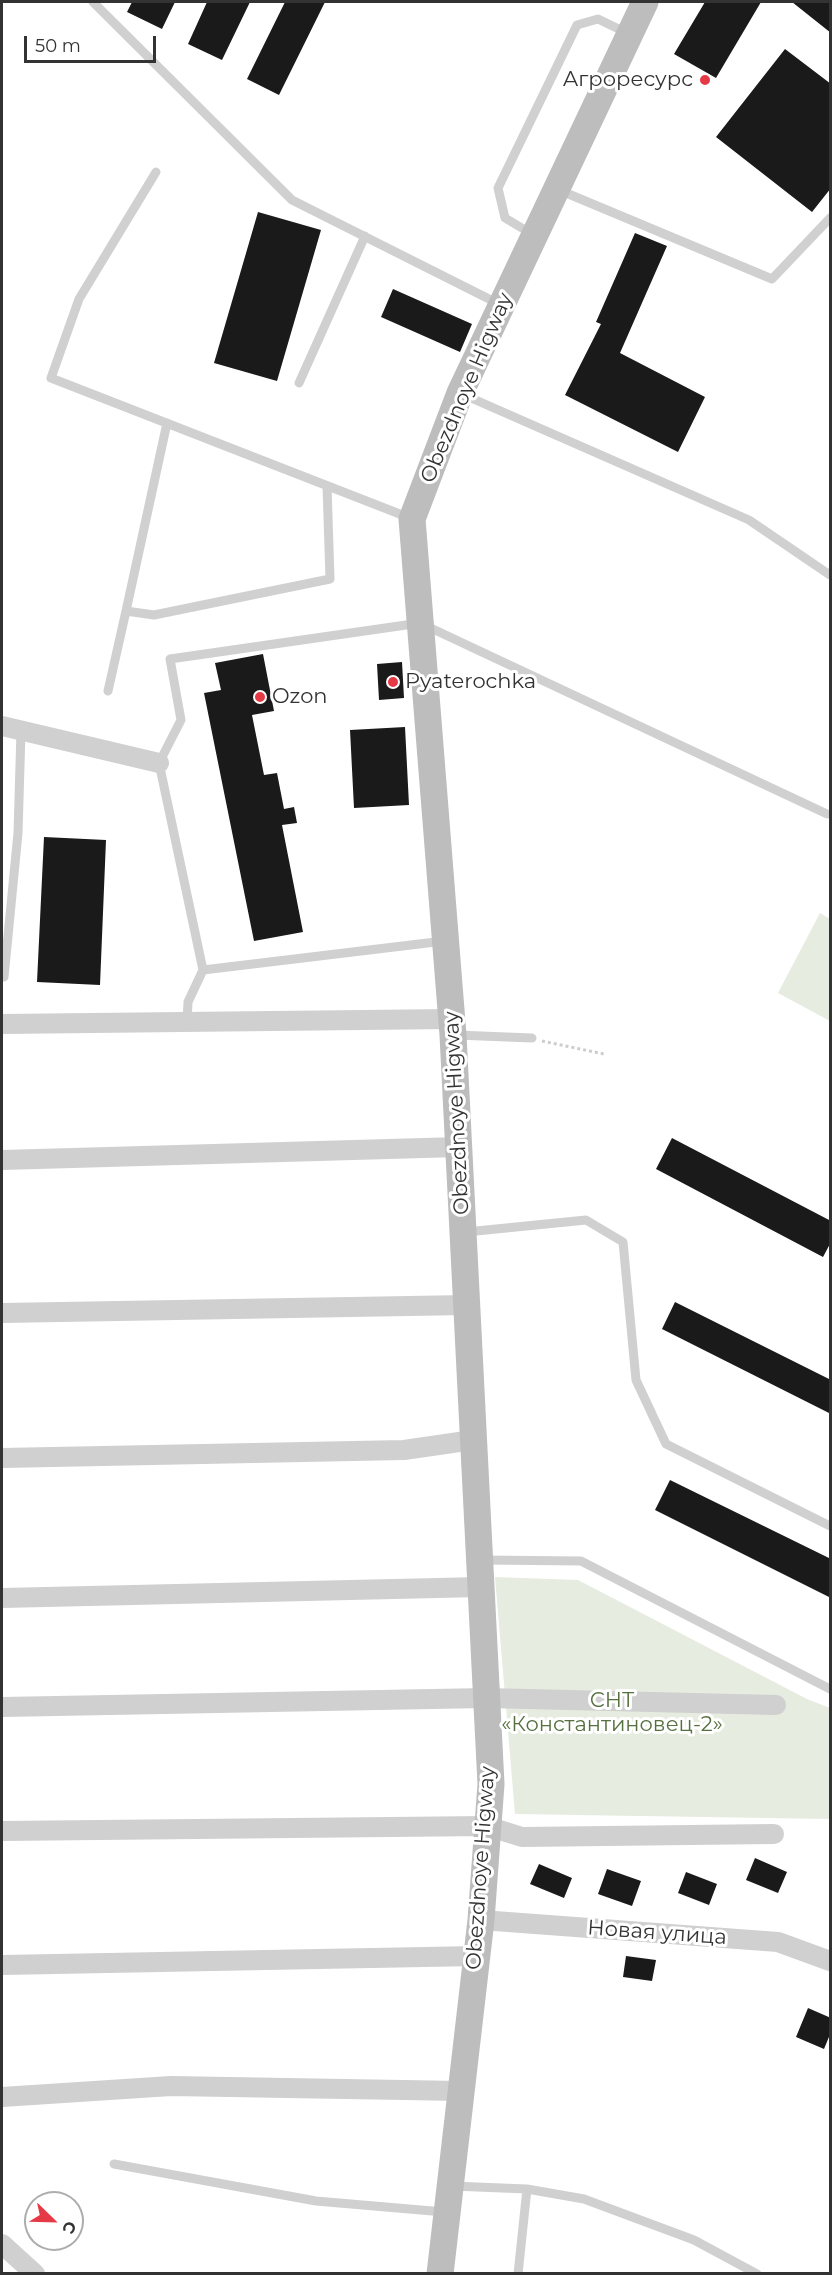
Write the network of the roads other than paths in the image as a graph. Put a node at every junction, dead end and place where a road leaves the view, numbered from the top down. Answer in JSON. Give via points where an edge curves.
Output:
{"nodes":[{"id":1,"x":93,"y":2,"type":"edge"},
{"id":2,"x":645,"y":2,"type":"edge"},
{"id":3,"x":630,"y":34,"type":"junction"},
{"id":4,"x":156,"y":172,"type":"dead end"},
{"id":5,"x":556,"y":189,"type":"junction"},
{"id":6,"x":831,"y":218,"type":"edge"},
{"id":7,"x":365,"y":236,"type":"junction"},
{"id":8,"x":534,"y":236,"type":"junction"},
{"id":9,"x":501,"y":305,"type":"junction"},
{"id":10,"x":299,"y":383,"type":"dead end"},
{"id":11,"x":460,"y":393,"type":"junction"},
{"id":12,"x":167,"y":423,"type":"junction"},
{"id":13,"x":327,"y":486,"type":"junction"},
{"id":14,"x":412,"y":519,"type":"junction"},
{"id":15,"x":831,"y":575,"type":"edge"},
{"id":16,"x":126,"y":611,"type":"junction"},
{"id":17,"x":420,"y":623,"type":"junction"},
{"id":18,"x":108,"y":691,"type":"dead end"},
{"id":19,"x":11,"y":729,"type":"edge"},
{"id":20,"x":159,"y":763,"type":"junction"},
{"id":21,"x":827,"y":814,"type":"dead end"},
{"id":22,"x":446,"y":941,"type":"junction"},
{"id":23,"x":203,"y":970,"type":"junction"},
{"id":24,"x":4,"y":977,"type":"dead end"},
{"id":25,"x":187,"y":1022,"type":"junction"},
{"id":26,"x":2,"y":1024,"type":"edge"},
{"id":27,"x":453,"y":1027,"type":"junction"},
{"id":28,"x":532,"y":1038,"type":"road end"},
{"id":29,"x":459,"y":1147,"type":"junction"},
{"id":30,"x":2,"y":1160,"type":"edge"},
{"id":31,"x":463,"y":1232,"type":"junction"},
{"id":32,"x":467,"y":1305,"type":"junction"},
{"id":33,"x":2,"y":1313,"type":"edge"},
{"id":34,"x":474,"y":1440,"type":"junction"},
{"id":35,"x":2,"y":1458,"type":"edge"},
{"id":36,"x":831,"y":1526,"type":"edge"},
{"id":37,"x":479,"y":1560,"type":"junction"},
{"id":38,"x":481,"y":1587,"type":"junction"},
{"id":39,"x":2,"y":1598,"type":"edge"},
{"id":40,"x":831,"y":1689,"type":"edge"},
{"id":41,"x":486,"y":1698,"type":"junction"},
{"id":42,"x":776,"y":1705,"type":"dead end"},
{"id":43,"x":2,"y":1707,"type":"edge"},
{"id":44,"x":487,"y":1826,"type":"junction"},
{"id":45,"x":2,"y":1831,"type":"edge"},
{"id":46,"x":774,"y":1834,"type":"dead end"},
{"id":47,"x":481,"y":1920,"type":"junction"},
{"id":48,"x":477,"y":1956,"type":"junction"},
{"id":49,"x":831,"y":1961,"type":"edge"},
{"id":50,"x":2,"y":1965,"type":"edge"},
{"id":51,"x":461,"y":2091,"type":"junction"},
{"id":52,"x":2,"y":2097,"type":"edge"},
{"id":53,"x":114,"y":2164,"type":"dead end"},
{"id":54,"x":450,"y":2186,"type":"junction"},
{"id":55,"x":527,"y":2189,"type":"junction"},
{"id":56,"x":447,"y":2212,"type":"junction"},
{"id":57,"x":2,"y":2244,"type":"edge"},
{"id":58,"x":35,"y":2274,"type":"edge"},
{"id":59,"x":440,"y":2274,"type":"edge"},
{"id":60,"x":518,"y":2274,"type":"edge"},
{"id":61,"x":757,"y":2274,"type":"edge"}],
"edges":[{"from":1,"to":7,"type":"lane","via":[[292,200]]},
{"from":2,"to":3,"type":"main road","name":"Obezdnoye Higway"},
{"from":3,"to":5,"type":"main road","name":"Obezdnoye Higway"},
{"from":3,"to":8,"type":"lane","via":[[598,19],[577,25],[498,188],[505,218]]},
{"from":4,"to":12,"type":"lane","via":[[79,299],[51,378]]},
{"from":5,"to":6,"type":"lane","via":[[772,279]]},
{"from":5,"to":8,"type":"main road","name":"Obezdnoye Higway"},
{"from":7,"to":9,"type":"lane"},
{"from":7,"to":10,"type":"lane"},
{"from":8,"to":9,"type":"main road","name":"Obezdnoye Higway"},
{"from":9,"to":11,"type":"main road","name":"Obezdnoye Higway"},
{"from":11,"to":14,"type":"main road","name":"Obezdnoye Higway"},
{"from":11,"to":15,"type":"lane","via":[[750,520]]},
{"from":12,"to":13,"type":"lane"},
{"from":12,"to":16,"type":"lane"},
{"from":13,"to":14,"type":"lane"},
{"from":13,"to":16,"type":"lane","via":[[330,579],[154,615]]},
{"from":14,"to":17,"type":"main road","name":"Obezdnoye Higway"},
{"from":16,"to":18,"type":"lane"},
{"from":17,"to":20,"type":"lane","via":[[170,659],[181,720]]},
{"from":17,"to":21,"type":"lane"},
{"from":17,"to":22,"type":"main road","name":"Obezdnoye Higway"},
{"from":19,"to":20,"type":"street"},
{"from":19,"to":24,"type":"lane","via":[[18,833]]},
{"from":20,"to":23,"type":"lane"},
{"from":22,"to":23,"type":"lane"},
{"from":22,"to":27,"type":"main road","name":"Obezdnoye Higway"},
{"from":23,"to":25,"type":"lane","via":[[188,1002]]},
{"from":25,"to":26,"type":"street"},
{"from":25,"to":27,"type":"street"},
{"from":27,"to":28,"type":"lane"},
{"from":27,"to":29,"type":"main road","name":"Obezdnoye Higway"},
{"from":29,"to":30,"type":"street"},
{"from":29,"to":31,"type":"main road","name":"Obezdnoye Higway"},
{"from":31,"to":32,"type":"main road","name":"Obezdnoye Higway"},
{"from":31,"to":36,"type":"lane","via":[[586,1220],[623,1242],[636,1380],[666,1444]]},
{"from":32,"to":33,"type":"street"},
{"from":32,"to":34,"type":"main road","name":"Obezdnoye Higway"},
{"from":34,"to":35,"type":"street","via":[[404,1450]]},
{"from":34,"to":37,"type":"main road","name":"Obezdnoye Higway"},
{"from":37,"to":38,"type":"main road","name":"Obezdnoye Higway"},
{"from":37,"to":40,"type":"lane","via":[[581,1561]]},
{"from":38,"to":39,"type":"street"},
{"from":38,"to":41,"type":"main road","name":"Obezdnoye Higway"},
{"from":41,"to":42,"type":"street"},
{"from":41,"to":43,"type":"street"},
{"from":41,"to":44,"type":"main road","name":"Obezdnoye Higway","via":[[490,1784]]},
{"from":44,"to":45,"type":"street"},
{"from":44,"to":46,"type":"street","via":[[522,1837]]},
{"from":44,"to":47,"type":"main road","name":"Obezdnoye Higway"},
{"from":47,"to":48,"type":"main road","name":"Obezdnoye Higway"},
{"from":47,"to":49,"type":"street","name":"Новая улица","via":[[778,1942]]},
{"from":48,"to":50,"type":"street"},
{"from":48,"to":51,"type":"main road","name":"Obezdnoye Higway"},
{"from":51,"to":52,"type":"street","via":[[171,2086]]},
{"from":51,"to":54,"type":"main road","name":"Obezdnoye Higway"},
{"from":53,"to":56,"type":"lane","via":[[316,2201]]},
{"from":54,"to":55,"type":"lane"},
{"from":54,"to":56,"type":"main road","name":"Obezdnoye Higway"},
{"from":55,"to":60,"type":"lane"},
{"from":55,"to":61,"type":"lane","via":[[584,2199],[694,2240]]},
{"from":56,"to":59,"type":"main road","name":"Obezdnoye Higway"},
{"from":57,"to":58,"type":"street"}]}
